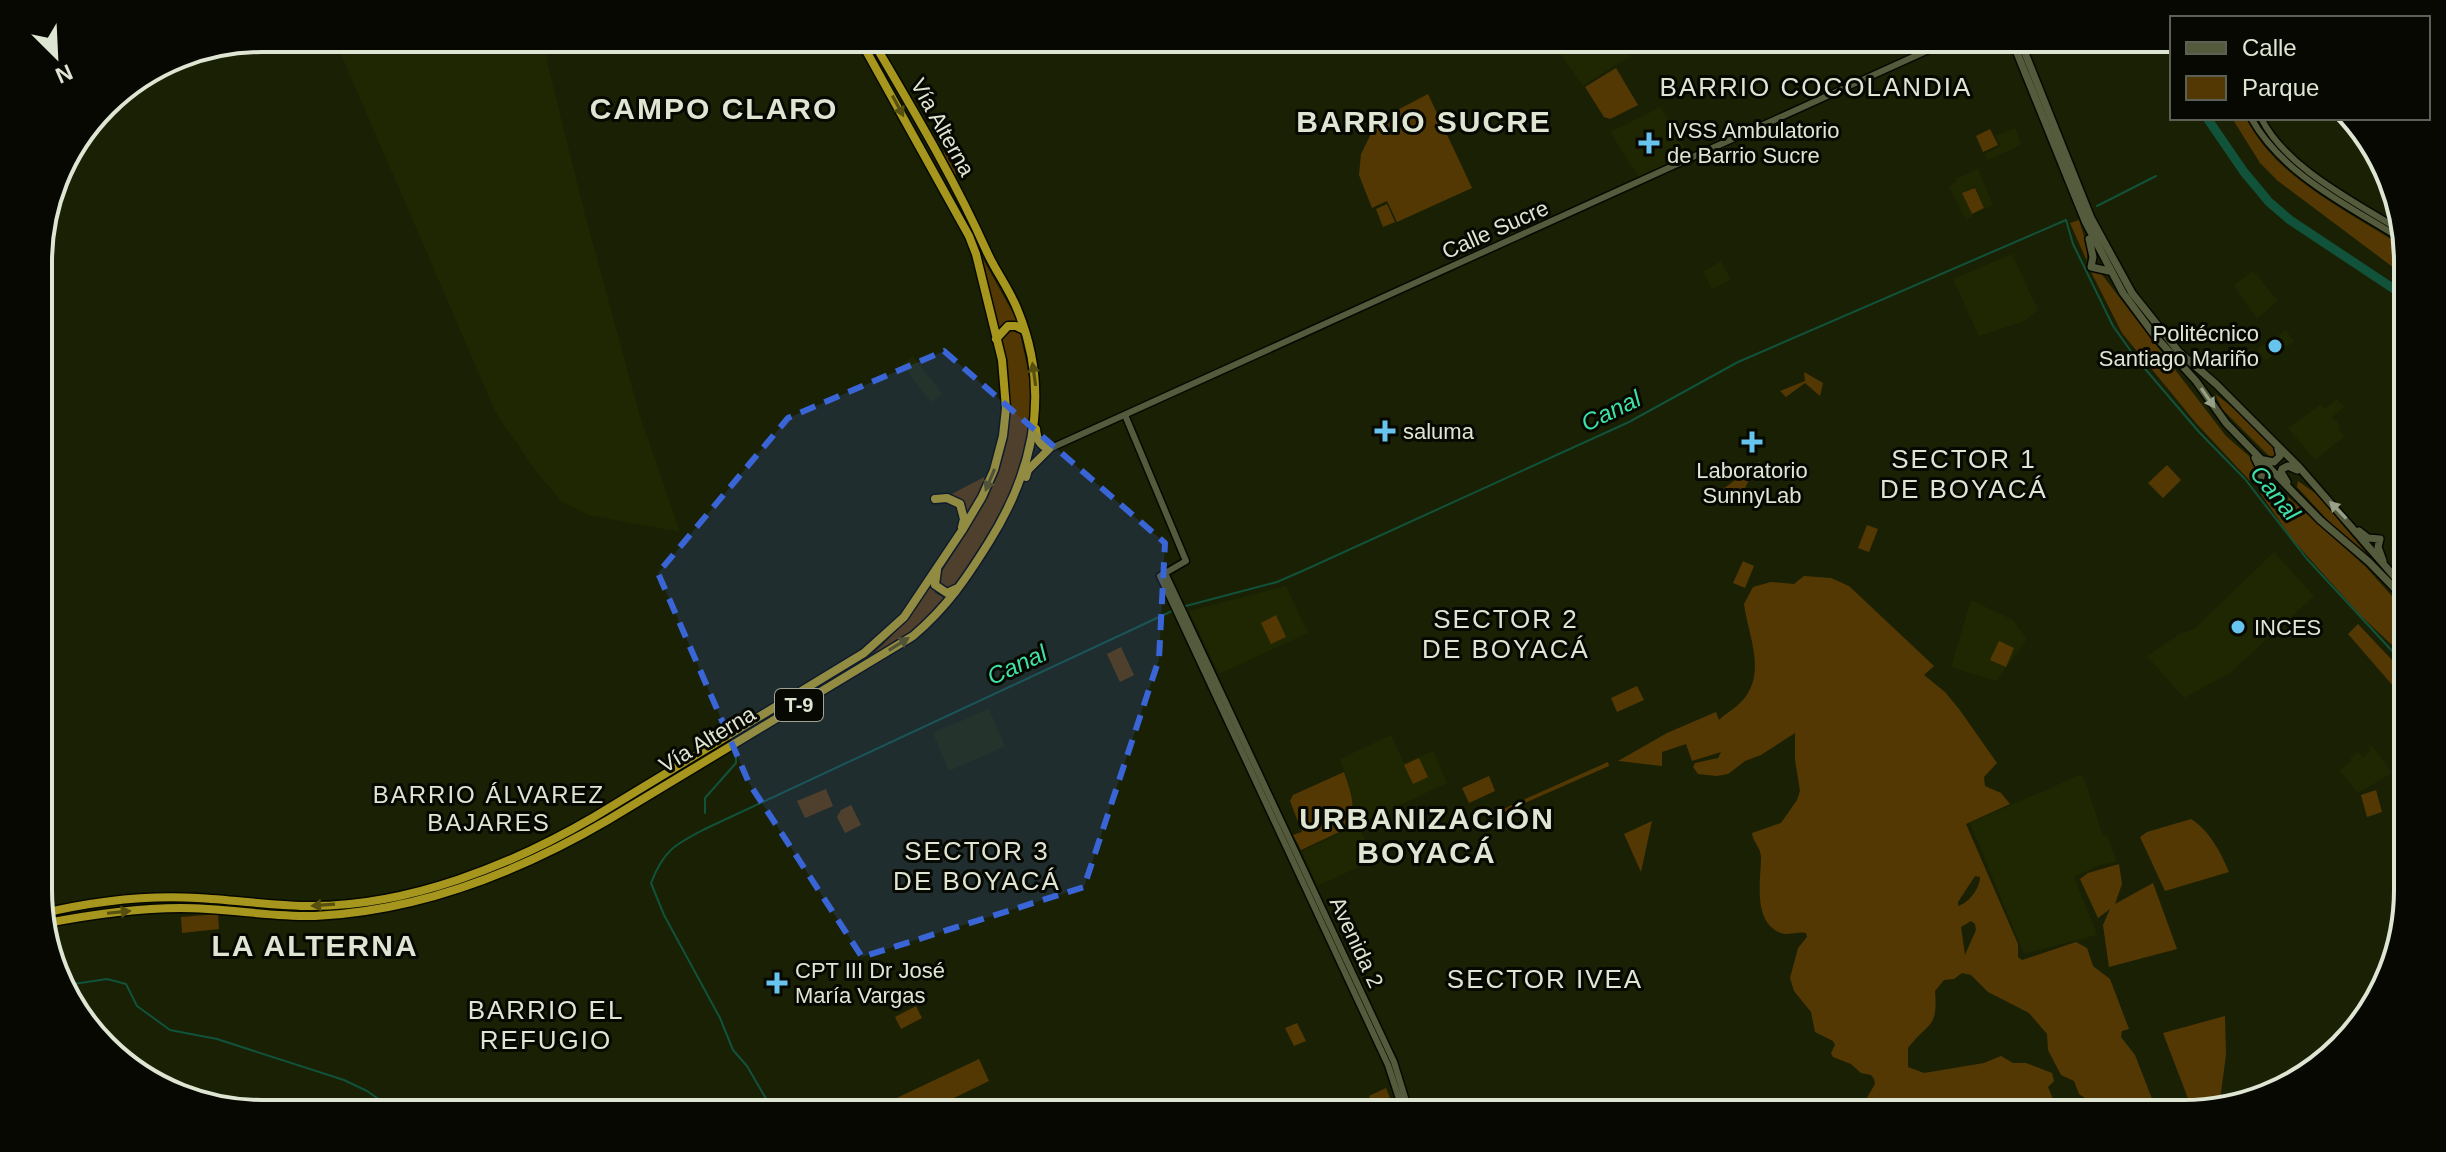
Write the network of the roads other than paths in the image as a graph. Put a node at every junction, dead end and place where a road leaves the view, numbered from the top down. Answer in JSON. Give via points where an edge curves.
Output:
{"nodes":[{"id":1,"x":867,"y":52,"type":"edge"},
{"id":2,"x":879,"y":52,"type":"edge"},
{"id":3,"x":1924,"y":52,"type":"edge"},
{"id":4,"x":2017,"y":52,"type":"edge"},
{"id":5,"x":2025,"y":52,"type":"edge"},
{"id":6,"x":2252,"y":120,"type":"edge"},
{"id":7,"x":2262,"y":120,"type":"edge"},
{"id":8,"x":2390,"y":224,"type":"edge"},
{"id":9,"x":2086,"y":225,"type":"junction"},
{"id":10,"x":2392,"y":233,"type":"edge"},
{"id":11,"x":2110,"y":271,"type":"junction"},
{"id":12,"x":1025,"y":331,"type":"junction"},
{"id":13,"x":996,"y":339,"type":"junction"},
{"id":14,"x":1034,"y":415,"type":"junction"},
{"id":15,"x":1125,"y":415,"type":"junction"},
{"id":16,"x":2276,"y":445,"type":"junction"},
{"id":17,"x":1049,"y":449,"type":"junction"},
{"id":18,"x":2251,"y":449,"type":"junction"},
{"id":19,"x":2259,"y":457,"type":"junction"},
{"id":20,"x":2311,"y":481,"type":"junction"},
{"id":21,"x":1019,"y":488,"type":"junction"},
{"id":22,"x":2295,"y":493,"type":"junction"},
{"id":23,"x":935,"y":499,"type":"dead end"},
{"id":24,"x":2355,"y":529,"type":"junction"},
{"id":25,"x":960,"y":533,"type":"junction"},
{"id":26,"x":938,"y":565,"type":"junction"},
{"id":27,"x":2388,"y":570,"type":"junction"},
{"id":28,"x":2394,"y":577,"type":"edge"},
{"id":29,"x":963,"y":583,"type":"junction"},
{"id":30,"x":2394,"y":588,"type":"edge"},
{"id":31,"x":1181,"y":614,"type":"junction"},
{"id":32,"x":54,"y":912,"type":"edge"},
{"id":33,"x":55,"y":922,"type":"edge"},
{"id":34,"x":1399,"y":1100,"type":"edge"},
{"id":35,"x":1406,"y":1100,"type":"edge"}],
"edges":[{"from":1,"to":13,"type":"highway","name":"Vía Alterna","number":"T-9","one_way":true,"via":[[964,224]]},
{"from":2,"to":12,"type":"highway","name":"Vía Alterna","number":"T-9","via":[[969,210]]},
{"from":3,"to":15,"type":"street","name":"Calle Sucre"},
{"from":4,"to":9,"type":"main road"},
{"from":5,"to":16,"type":"main road","via":[[2084,203],[2121,277],[2179,352]]},
{"from":6,"to":10,"type":"street","via":[[2294,169]]},
{"from":7,"to":8,"type":"street","via":[[2300,165]]},
{"from":9,"to":11,"type":"main road"},
{"from":9,"to":11,"type":"main road","via":[[2091,267]]},
{"from":11,"to":18,"type":"main road","one_way":true,"via":[[2148,326]]},
{"from":12,"to":13,"type":"highway","via":[[1008,326]]},
{"from":14,"to":12,"type":"highway","name":"Vía Alterna","number":"T-9","one_way":true,"via":[[1036,387]]},
{"from":13,"to":25,"type":"highway","name":"Vía Alterna","number":"T-9","one_way":true,"via":[[1006,388],[1003,436],[990,482]]},
{"from":14,"to":17,"type":"highway","via":[[1037,439]]},
{"from":14,"to":21,"type":"highway","name":"Vía Alterna","number":"T-9"},
{"from":15,"to":17,"type":"street","name":"Calle Sucre"},
{"from":15,"to":31,"type":"street","via":[[1186,561],[1163,575]]},
{"from":16,"to":19,"type":"main road","via":[[2278,460]]},
{"from":16,"to":20,"type":"main road"},
{"from":17,"to":21,"type":"highway"},
{"from":18,"to":19,"type":"main road"},
{"from":18,"to":22,"type":"main road","via":[[2262,484],[2276,482]]},
{"from":19,"to":22,"type":"main road"},
{"from":20,"to":22,"type":"main road","via":[[2285,467],[2281,472]]},
{"from":24,"to":20,"type":"main road","one_way":true},
{"from":21,"to":29,"type":"highway","name":"Vía Alterna","number":"T-9"},
{"from":22,"to":30,"type":"main road"},
{"from":23,"to":25,"type":"highway","via":[[960,504]]},
{"from":24,"to":27,"type":"main road"},
{"from":24,"to":27,"type":"main road","via":[[2380,539]]},
{"from":25,"to":26,"type":"highway","name":"Vía Alterna","number":"T-9"},
{"from":26,"to":29,"type":"highway","via":[[935,585],[940,590],[947,593]]},
{"from":26,"to":32,"type":"highway","name":"Vía Alterna","number":"T-9","one_way":true,"via":[[904,617],[850,663],[567,833],[509,861],[435,886],[316,906],[165,898]]},
{"from":27,"to":28,"type":"main road"},
{"from":33,"to":29,"type":"highway","name":"Vía Alterna","number":"T-9","one_way":true,"via":[[181,908],[330,915],[409,902],[482,881],[581,836],[884,653],[925,626]]},
{"from":31,"to":34,"type":"street","name":"Avenida 2"},
{"from":31,"to":35,"type":"street","name":"Avenida 2","via":[[1394,1062]]}]}
